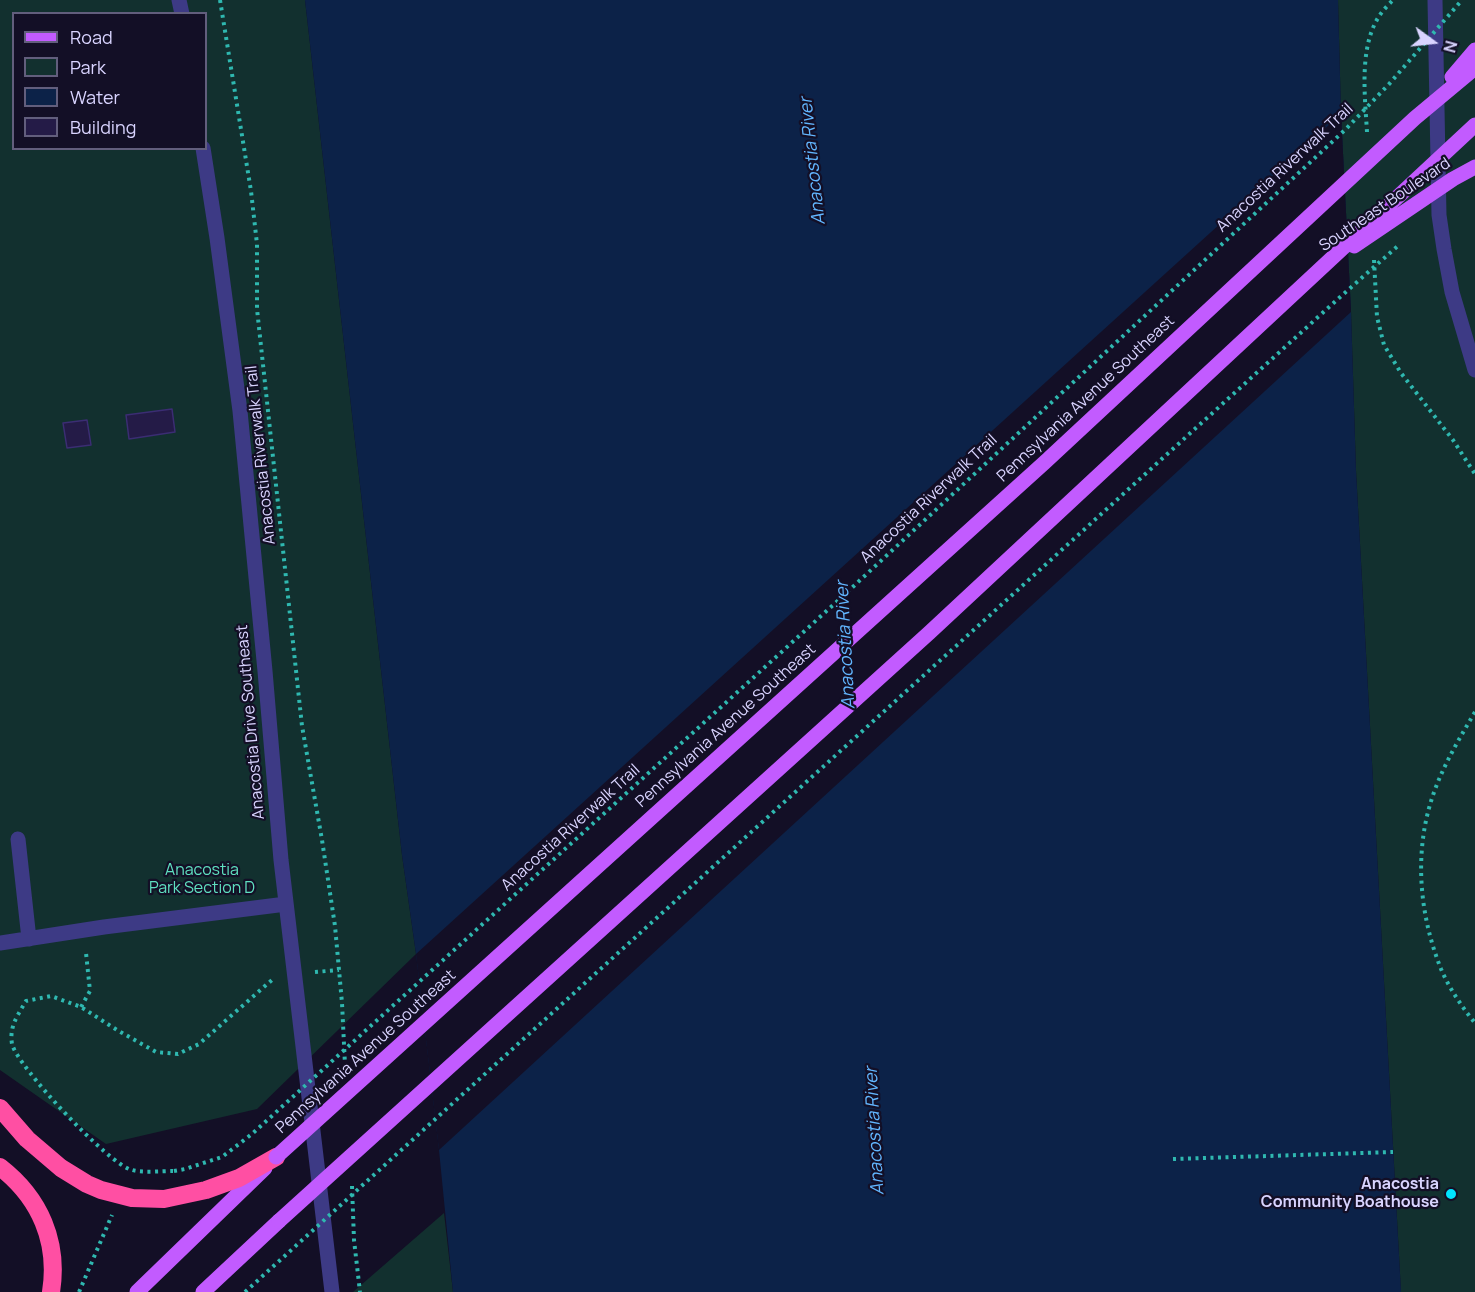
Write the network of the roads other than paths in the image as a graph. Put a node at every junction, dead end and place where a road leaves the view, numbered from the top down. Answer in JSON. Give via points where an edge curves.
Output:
{"nodes":[{"id":1,"x":1435,"y":0,"type":"edge"},
{"id":2,"x":1475,"y":50,"type":"edge"},
{"id":3,"x":1475,"y":68,"type":"edge"},
{"id":4,"x":1416,"y":118,"type":"junction"},
{"id":5,"x":1475,"y":124,"type":"edge"},
{"id":6,"x":203,"y":150,"type":"edge"},
{"id":7,"x":1475,"y":167,"type":"edge"},
{"id":8,"x":1315,"y":273,"type":"junction"},
{"id":9,"x":1475,"y":370,"type":"edge"},
{"id":10,"x":18,"y":839,"type":"dead end"},
{"id":11,"x":286,"y":904,"type":"junction"},
{"id":12,"x":29,"y":939,"type":"junction"},
{"id":13,"x":0,"y":943,"type":"edge"},
{"id":14,"x":0,"y":1108,"type":"edge"},
{"id":15,"x":276,"y":1157,"type":"junction"},
{"id":16,"x":0,"y":1167,"type":"edge"},
{"id":17,"x":51,"y":1292,"type":"edge"},
{"id":18,"x":137,"y":1292,"type":"edge"},
{"id":19,"x":203,"y":1292,"type":"edge"},
{"id":20,"x":332,"y":1292,"type":"edge"}],
"edges":[{"from":1,"to":9,"type":"street","via":[[1439,215],[1452,292]]},
{"from":2,"to":4,"type":"main road","bridge":true},
{"from":3,"to":4,"type":"main road","name":"Pennsylvania Avenue Southeast","bridge":true},
{"from":4,"to":15,"type":"main road","name":"Pennsylvania Avenue Southeast","bridge":true,"via":[[1044,463]]},
{"from":5,"to":8,"type":"main road","bridge":true},
{"from":6,"to":11,"type":"street","name":"Anacostia Drive Southeast","via":[[240,411]]},
{"from":7,"to":8,"type":"main road","name":"Southeast Boulevard","bridge":true},
{"from":8,"to":19,"type":"main road","bridge":true,"via":[[938,625]]},
{"from":10,"to":12,"type":"street"},
{"from":11,"to":12,"type":"street"},
{"from":11,"to":20,"type":"street","name":"Anacostia Drive Southeast"},
{"from":12,"to":13,"type":"street"},
{"from":14,"to":15,"type":"highway","via":[[27,1139],[61,1168],[87,1184],[132,1198],[164,1199],[206,1190],[239,1178]]},
{"from":15,"to":18,"type":"main road","name":"Pennsylvania Avenue Southeast"},
{"from":16,"to":17,"type":"highway","via":[[26,1192],[43,1220],[52,1250]]}]}
